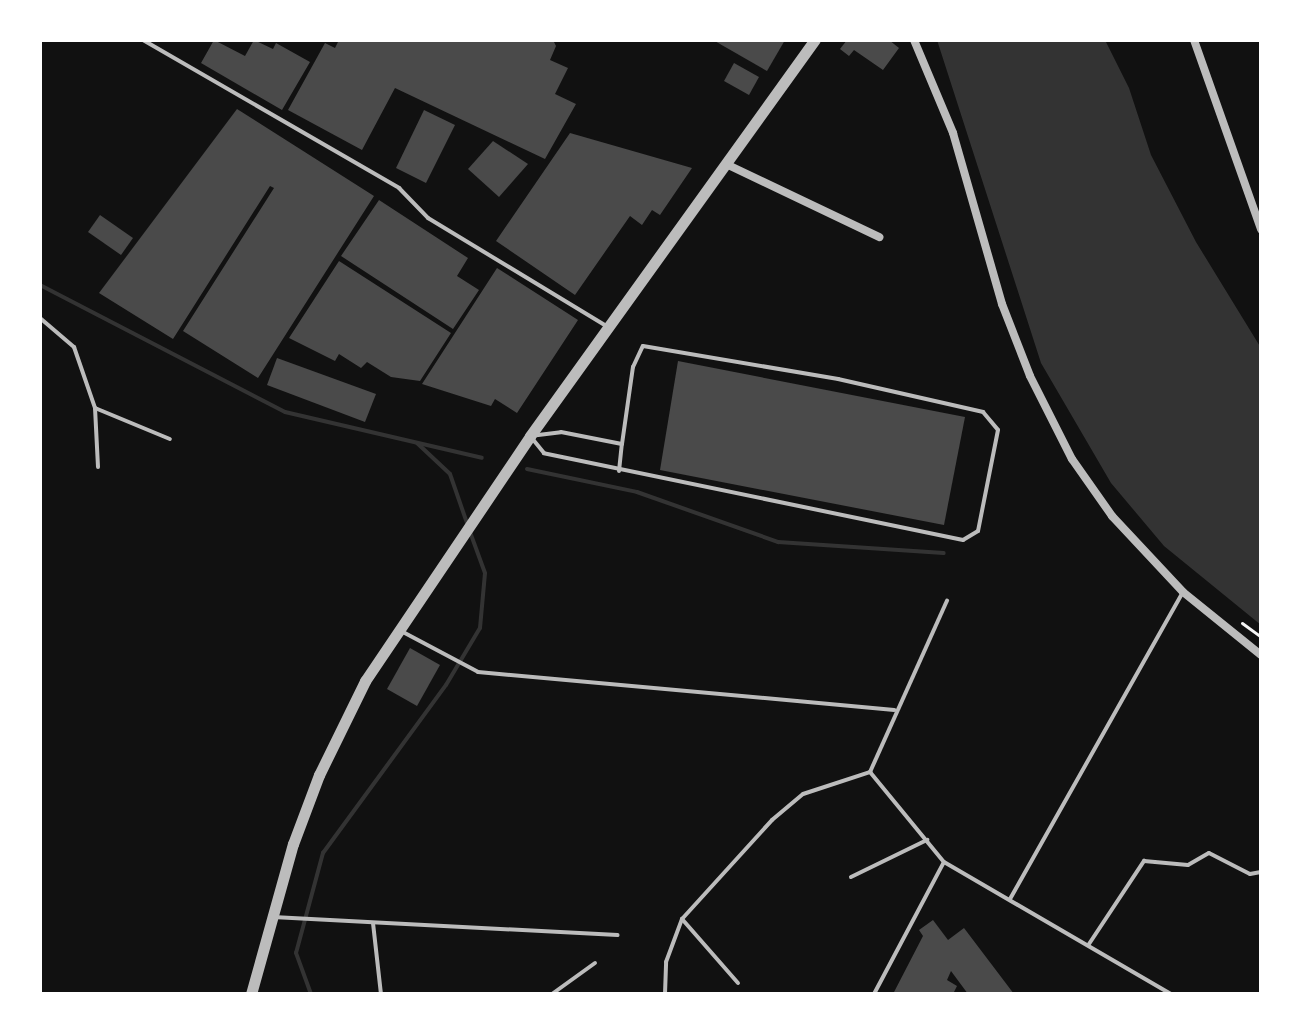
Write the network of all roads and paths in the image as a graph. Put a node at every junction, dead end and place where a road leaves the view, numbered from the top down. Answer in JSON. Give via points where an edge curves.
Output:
{"nodes":[{"id":1,"x":143,"y":40,"type":"edge"},
{"id":2,"x":815,"y":40,"type":"edge"},
{"id":3,"x":914,"y":40,"type":"edge"},
{"id":4,"x":1194,"y":40,"type":"edge"},
{"id":5,"x":726,"y":164,"type":"junction"},
{"id":6,"x":1261,"y":229,"type":"edge"},
{"id":7,"x":879,"y":237,"type":"dead end"},
{"id":8,"x":40,"y":318,"type":"edge"},
{"id":9,"x":608,"y":326,"type":"junction"},
{"id":10,"x":95,"y":408,"type":"junction"},
{"id":11,"x":530,"y":436,"type":"junction"},
{"id":12,"x":170,"y":439,"type":"dead end"},
{"id":13,"x":622,"y":444,"type":"junction"},
{"id":14,"x":98,"y":467,"type":"dead end"},
{"id":15,"x":619,"y":471,"type":"junction"},
{"id":16,"x":1183,"y":592,"type":"junction"},
{"id":17,"x":947,"y":601,"type":"dead end"},
{"id":18,"x":1231,"y":614,"type":"dead end"},
{"id":19,"x":397,"y":629,"type":"junction"},
{"id":20,"x":1261,"y":637,"type":"edge"},
{"id":21,"x":1261,"y":655,"type":"edge"},
{"id":22,"x":894,"y":710,"type":"junction"},
{"id":23,"x":870,"y":772,"type":"junction"},
{"id":24,"x":927,"y":840,"type":"junction"},
{"id":25,"x":944,"y":862,"type":"junction"},
{"id":26,"x":1261,"y":872,"type":"edge"},
{"id":27,"x":851,"y":877,"type":"dead end"},
{"id":28,"x":1010,"y":899,"type":"junction"},
{"id":29,"x":269,"y":917,"type":"junction"},
{"id":30,"x":682,"y":919,"type":"junction"},
{"id":31,"x":373,"y":923,"type":"junction"},
{"id":32,"x":618,"y":935,"type":"dead end"},
{"id":33,"x":1089,"y":944,"type":"junction"},
{"id":34,"x":595,"y":963,"type":"dead end"},
{"id":35,"x":738,"y":983,"type":"dead end"},
{"id":36,"x":251,"y":994,"type":"edge"},
{"id":37,"x":381,"y":994,"type":"edge"},
{"id":38,"x":552,"y":994,"type":"edge"},
{"id":39,"x":665,"y":994,"type":"edge"},
{"id":40,"x":874,"y":994,"type":"edge"},
{"id":41,"x":1171,"y":994,"type":"edge"}],
"edges":[{"from":1,"to":9,"type":"lane","via":[[399,188],[428,218]]},
{"from":2,"to":5,"type":"street"},
{"from":3,"to":16,"type":"street","via":[[953,133],[1002,304],[1047,414],[1112,516]]},
{"from":4,"to":6,"type":"street"},
{"from":5,"to":7,"type":"street"},
{"from":5,"to":9,"type":"street"},
{"from":8,"to":10,"type":"lane","via":[[74,347]]},
{"from":9,"to":11,"type":"street"},
{"from":10,"to":12,"type":"lane"},
{"from":10,"to":14,"type":"lane"},
{"from":11,"to":13,"type":"lane","via":[[561,432]]},
{"from":11,"to":15,"type":"lane","via":[[544,453]]},
{"from":11,"to":19,"type":"street"},
{"from":13,"to":15,"type":"lane"},
{"from":13,"to":15,"type":"lane","via":[[633,367],[643,346],[838,379],[983,412],[998,430],[978,531],[963,540]]},
{"from":16,"to":21,"type":"street"},
{"from":16,"to":28,"type":"lane"},
{"from":17,"to":22,"type":"lane"},
{"from":18,"to":20,"type":"path"},
{"from":19,"to":22,"type":"lane","via":[[478,672]]},
{"from":19,"to":29,"type":"street","via":[[319,775]]},
{"from":22,"to":23,"type":"lane"},
{"from":23,"to":24,"type":"lane"},
{"from":23,"to":30,"type":"lane","via":[[803,794],[772,820]]},
{"from":24,"to":25,"type":"lane"},
{"from":24,"to":27,"type":"lane"},
{"from":25,"to":28,"type":"lane"},
{"from":25,"to":40,"type":"lane"},
{"from":26,"to":33,"type":"lane","via":[[1250,874],[1209,853],[1188,865],[1144,861]]},
{"from":28,"to":33,"type":"lane"},
{"from":29,"to":31,"type":"lane"},
{"from":29,"to":36,"type":"street"},
{"from":30,"to":35,"type":"lane"},
{"from":30,"to":39,"type":"lane","via":[[666,962]]},
{"from":31,"to":32,"type":"lane"},
{"from":31,"to":37,"type":"lane"},
{"from":33,"to":41,"type":"lane"},
{"from":34,"to":38,"type":"lane"}]}
